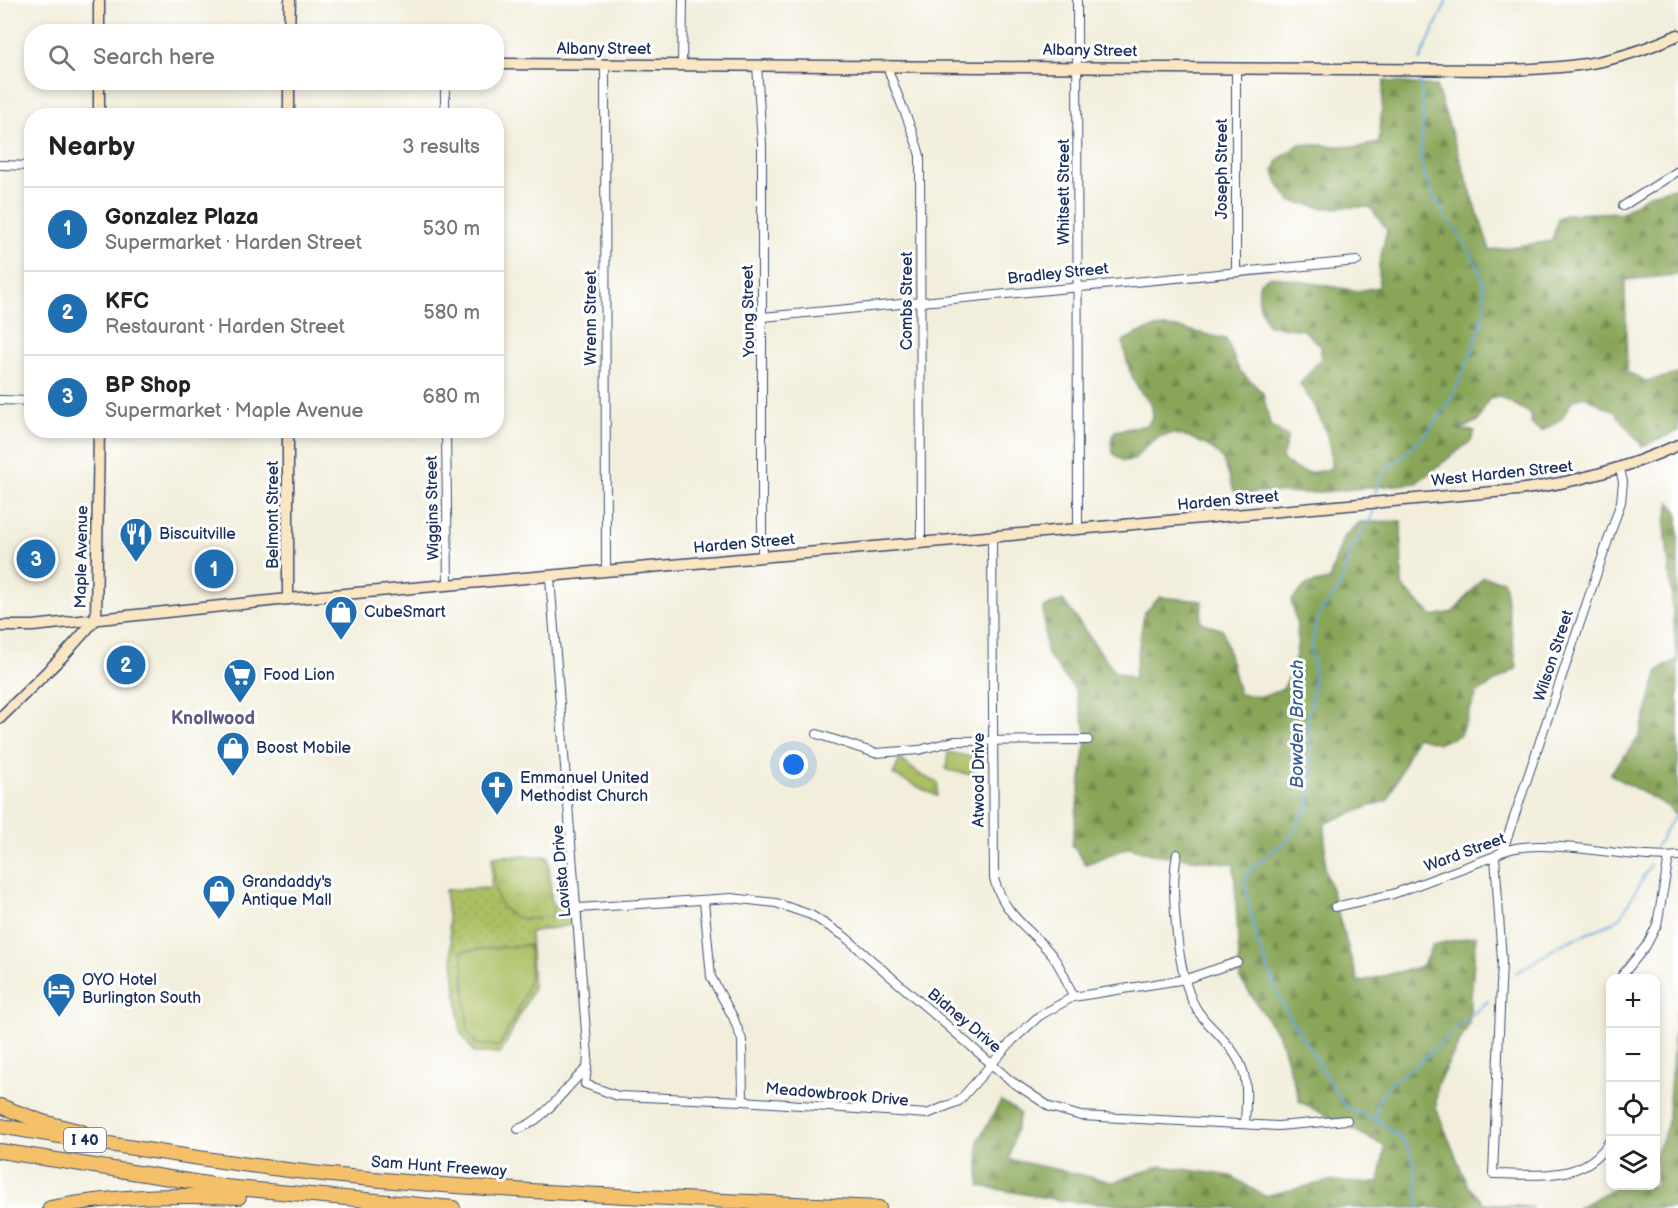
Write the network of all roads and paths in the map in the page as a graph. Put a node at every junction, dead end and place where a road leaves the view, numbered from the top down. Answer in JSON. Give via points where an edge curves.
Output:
{"nodes":[{"id":1,"x":99,"y":0,"type":"edge"},
{"id":2,"x":290,"y":0,"type":"edge"},
{"id":3,"x":683,"y":0,"type":"edge"},
{"id":4,"x":1077,"y":0,"type":"edge"},
{"id":5,"x":99,"y":24,"type":"edge"},
{"id":6,"x":289,"y":24,"type":"edge"},
{"id":7,"x":1678,"y":35,"type":"edge"},
{"id":8,"x":682,"y":63,"type":"junction"},
{"id":9,"x":504,"y":64,"type":"edge"},
{"id":10,"x":605,"y":64,"type":"junction"},
{"id":11,"x":757,"y":65,"type":"junction"},
{"id":12,"x":887,"y":65,"type":"junction"},
{"id":13,"x":1077,"y":66,"type":"junction"},
{"id":14,"x":1236,"y":68,"type":"junction"},
{"id":15,"x":99,"y":90,"type":"edge"},
{"id":16,"x":289,"y":90,"type":"edge"},
{"id":17,"x":445,"y":90,"type":"edge"},
{"id":18,"x":99,"y":108,"type":"edge"},
{"id":19,"x":289,"y":108,"type":"edge"},
{"id":20,"x":445,"y":108,"type":"edge"},
{"id":21,"x":0,"y":165,"type":"edge"},
{"id":22,"x":24,"y":166,"type":"edge"},
{"id":23,"x":1678,"y":171,"type":"edge"},
{"id":24,"x":1623,"y":206,"type":"dead end"},
{"id":25,"x":1357,"y":261,"type":"dead end"},
{"id":26,"x":1236,"y":271,"type":"junction"},
{"id":27,"x":1078,"y":286,"type":"junction"},
{"id":28,"x":920,"y":301,"type":"junction"},
{"id":29,"x":763,"y":317,"type":"junction"},
{"id":30,"x":0,"y":400,"type":"edge"},
{"id":31,"x":24,"y":401,"type":"edge"},
{"id":32,"x":99,"y":438,"type":"edge"},
{"id":33,"x":288,"y":438,"type":"edge"},
{"id":34,"x":446,"y":438,"type":"edge"},
{"id":35,"x":1678,"y":445,"type":"edge"},
{"id":36,"x":1620,"y":469,"type":"junction"},
{"id":37,"x":1396,"y":500,"type":"joint"},
{"id":38,"x":1078,"y":528,"type":"junction"},
{"id":39,"x":992,"y":537,"type":"junction"},
{"id":40,"x":921,"y":543,"type":"junction"},
{"id":41,"x":762,"y":557,"type":"junction"},
{"id":42,"x":606,"y":571,"type":"junction"},
{"id":43,"x":550,"y":578,"type":"junction"},
{"id":44,"x":448,"y":585,"type":"junction"},
{"id":45,"x":288,"y":599,"type":"junction"},
{"id":46,"x":96,"y":619,"type":"junction"},
{"id":47,"x":0,"y":626,"type":"edge"},
{"id":48,"x":0,"y":718,"type":"edge"},
{"id":49,"x":817,"y":734,"type":"dead end"},
{"id":50,"x":993,"y":740,"type":"junction"},
{"id":51,"x":1088,"y":740,"type":"dead end"},
{"id":52,"x":1503,"y":850,"type":"junction"},
{"id":53,"x":1176,"y":854,"type":"dead end"},
{"id":54,"x":1496,"y":856,"type":"junction"},
{"id":55,"x":1674,"y":857,"type":"edge"},
{"id":56,"x":704,"y":901,"type":"junction"},
{"id":57,"x":1335,"y":907,"type":"dead end"},
{"id":58,"x":578,"y":908,"type":"junction"},
{"id":59,"x":1237,"y":962,"type":"dead end"},
{"id":60,"x":1623,"y":974,"type":"edge"},
{"id":61,"x":1186,"y":979,"type":"junction"},
{"id":62,"x":1073,"y":997,"type":"junction"},
{"id":63,"x":993,"y":1063,"type":"junction"},
{"id":64,"x":587,"y":1068,"type":"junction"},
{"id":65,"x":743,"y":1101,"type":"junction"},
{"id":66,"x":0,"y":1106,"type":"edge"},
{"id":67,"x":1347,"y":1120,"type":"dead end"},
{"id":68,"x":1245,"y":1124,"type":"junction"},
{"id":69,"x":0,"y":1126,"type":"edge"},
{"id":70,"x":518,"y":1129,"type":"dead end"},
{"id":71,"x":1606,"y":1146,"type":"edge"},
{"id":72,"x":0,"y":1151,"type":"edge"},
{"id":73,"x":171,"y":1154,"type":"junction"},
{"id":74,"x":373,"y":1202,"type":"junction"},
{"id":75,"x":50,"y":1208,"type":"edge"},
{"id":76,"x":453,"y":1208,"type":"edge"},
{"id":77,"x":879,"y":1208,"type":"edge"}],
"edges":[{"from":1,"to":5,"type":"main road"},
{"from":2,"to":6,"type":"main road"},
{"from":3,"to":8,"type":"street"},
{"from":4,"to":13,"type":"street","name":"Whitsett Street"},
{"from":7,"to":14,"type":"main road","name":"Albany Street","via":[[1625,56],[1563,68]]},
{"from":8,"to":10,"type":"main road","name":"Albany Street"},
{"from":8,"to":11,"type":"main road","name":"Albany Street"},
{"from":9,"to":10,"type":"main road","name":"Albany Street"},
{"from":10,"to":42,"type":"street","name":"Wrenn Street"},
{"from":11,"to":12,"type":"main road","name":"Albany Street"},
{"from":11,"to":29,"type":"street","name":"Young Street","via":[[762,144]]},
{"from":12,"to":13,"type":"main road","name":"Albany Street"},
{"from":12,"to":28,"type":"street","name":"Combs Street","via":[[920,156]]},
{"from":13,"to":14,"type":"main road","name":"Albany Street"},
{"from":13,"to":27,"type":"street","name":"Whitsett Street"},
{"from":14,"to":26,"type":"street","name":"Joseph Street"},
{"from":15,"to":18,"type":"main road"},
{"from":16,"to":19,"type":"main road"},
{"from":17,"to":20,"type":"street"},
{"from":21,"to":22,"type":"street"},
{"from":23,"to":24,"type":"street"},
{"from":25,"to":26,"type":"street","name":"Bradley Street"},
{"from":26,"to":27,"type":"street","name":"Bradley Street"},
{"from":27,"to":28,"type":"street","name":"Bradley Street"},
{"from":27,"to":38,"type":"street","name":"Whitsett Street"},
{"from":28,"to":29,"type":"street","name":"Bradley Street"},
{"from":28,"to":40,"type":"street","name":"Combs Street"},
{"from":29,"to":41,"type":"street","name":"Young Street"},
{"from":30,"to":31,"type":"street"},
{"from":32,"to":46,"type":"main road","name":"Maple Avenue"},
{"from":33,"to":45,"type":"main road","name":"Belmont Street"},
{"from":34,"to":44,"type":"street","name":"Wiggins Street"},
{"from":35,"to":36,"type":"main road","name":"West Harden Street"},
{"from":36,"to":37,"type":"main road","name":"West Harden Street","via":[[1548,486]]},
{"from":36,"to":52,"type":"street","name":"Wilson Street","via":[[1621,502]]},
{"from":37,"to":38,"type":"main road","name":"Harden Street"},
{"from":38,"to":39,"type":"main road","name":"Harden Street"},
{"from":39,"to":40,"type":"main road","name":"Harden Street"},
{"from":39,"to":50,"type":"street","name":"Atwood Drive"},
{"from":40,"to":41,"type":"main road","name":"Harden Street"},
{"from":41,"to":42,"type":"main road","name":"Harden Street"},
{"from":42,"to":43,"type":"main road","name":"Harden Street"},
{"from":43,"to":44,"type":"main road","name":"Harden Street"},
{"from":43,"to":58,"type":"street","name":"Lavista Drive"},
{"from":44,"to":45,"type":"main road","name":"Harden Street"},
{"from":45,"to":46,"type":"main road","name":"Harden Street"},
{"from":46,"to":47,"type":"main road","name":"Harden Street"},
{"from":46,"to":48,"type":"main road","name":"Maple Avenue"},
{"from":49,"to":50,"type":"street","via":[[875,753],[919,750],[954,741]]},
{"from":50,"to":51,"type":"street"},
{"from":50,"to":62,"type":"street","name":"Atwood Drive","via":[[992,866],[998,892],[1015,920],[1060,966]]},
{"from":52,"to":54,"type":"street","name":"Ward Street"},
{"from":52,"to":55,"type":"street","name":"Ward Street","via":[[1554,847]]},
{"from":53,"to":61,"type":"street","via":[[1174,897]]},
{"from":54,"to":57,"type":"street","name":"Ward Street","via":[[1393,894]]},
{"from":54,"to":71,"type":"street","via":[[1502,961],[1493,1174],[1567,1173],[1596,1159]]},
{"from":55,"to":60,"type":"street","via":[[1656,925],[1646,946]]},
{"from":56,"to":58,"type":"street","name":"Bidney Drive"},
{"from":56,"to":63,"type":"street","name":"Bidney Drive","via":[[767,901],[826,922]]},
{"from":56,"to":65,"type":"street","via":[[711,977],[742,1040]]},
{"from":58,"to":64,"type":"street","name":"Lavista Drive"},
{"from":59,"to":61,"type":"street","name":"Meadowbrook Drive"},
{"from":61,"to":62,"type":"street","name":"Meadowbrook Drive"},
{"from":61,"to":68,"type":"street","via":[[1200,1015],[1234,1050],[1244,1067]]},
{"from":62,"to":63,"type":"street","name":"Meadowbrook Drive","via":[[1039,1016]]},
{"from":63,"to":65,"type":"street","name":"Meadowbrook Drive","via":[[959,1101],[927,1114]]},
{"from":63,"to":68,"type":"street","name":"Bidney Drive","via":[[1039,1100],[1074,1116]]},
{"from":64,"to":65,"type":"street","name":"Meadowbrook Drive","via":[[585,1084],[606,1094]]},
{"from":64,"to":70,"type":"street","via":[[531,1125]]},
{"from":66,"to":73,"type":"highway","via":[[43,1122]]},
{"from":67,"to":68,"type":"street","name":"Bidney Drive","via":[[1304,1125]]},
{"from":69,"to":73,"type":"highway","name":"Sam Hunt Freeway","number":"I 40"},
{"from":72,"to":74,"type":"highway","number":"I 40","via":[[226,1187]]},
{"from":73,"to":77,"type":"highway","name":"Sam Hunt Freeway","number":"I 40","via":[[423,1183]]},
{"from":74,"to":75,"type":"highway","via":[[153,1194]]},
{"from":74,"to":76,"type":"highway","number":"I 40"}]}
